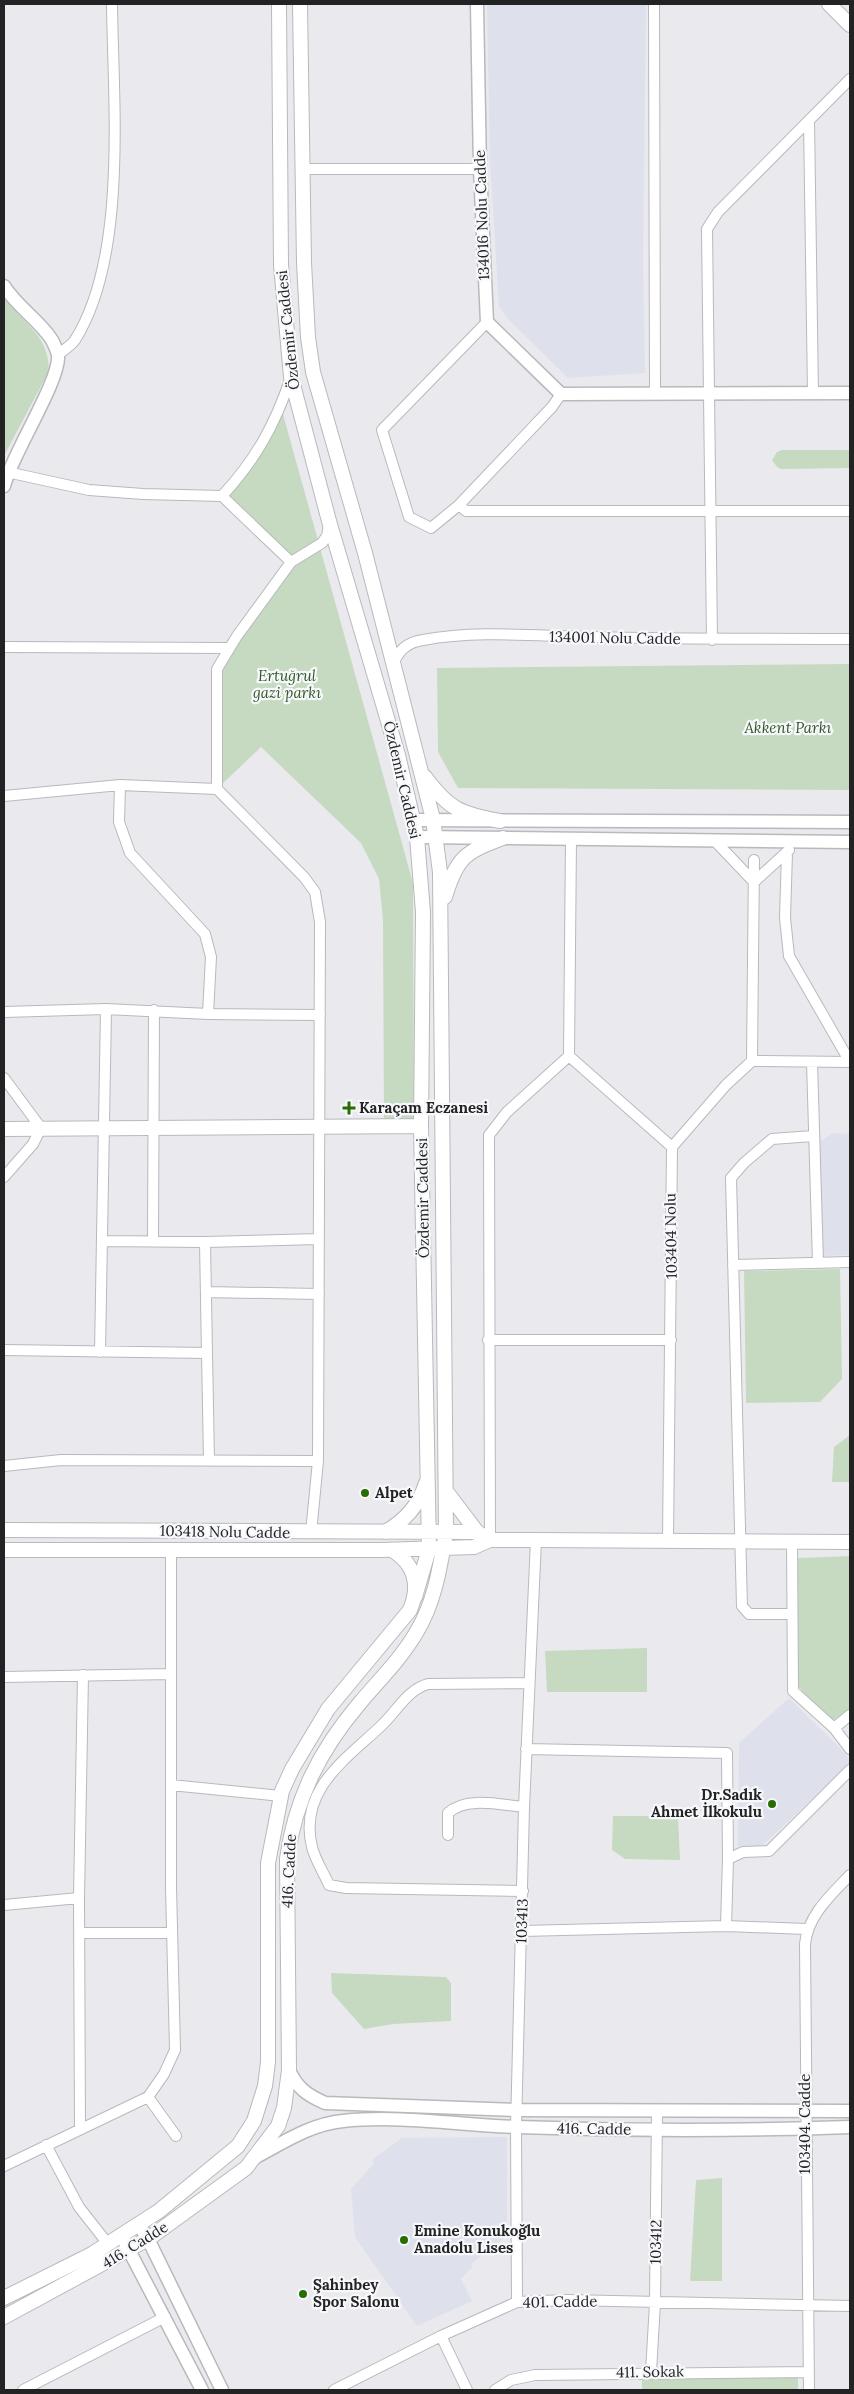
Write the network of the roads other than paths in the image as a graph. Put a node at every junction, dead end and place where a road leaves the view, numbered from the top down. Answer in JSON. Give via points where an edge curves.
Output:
{"nodes":[{"id":1,"x":112,"y":4,"type":"edge"},
{"id":2,"x":280,"y":4,"type":"edge"},
{"id":3,"x":300,"y":4,"type":"edge"},
{"id":4,"x":477,"y":4,"type":"edge"},
{"id":5,"x":654,"y":4,"type":"edge"},
{"id":6,"x":829,"y":4,"type":"edge"},
{"id":7,"x":850,"y":25,"type":"edge"},
{"id":8,"x":850,"y":79,"type":"edge"},
{"id":9,"x":809,"y":120,"type":"junction"},
{"id":10,"x":303,"y":169,"type":"junction"},
{"id":11,"x":480,"y":169,"type":"junction"},
{"id":12,"x":4,"y":286,"type":"edge"},
{"id":13,"x":487,"y":322,"type":"junction"},
{"id":14,"x":58,"y":355,"type":"junction"},
{"id":15,"x":291,"y":377,"type":"junction"},
{"id":16,"x":655,"y":393,"type":"junction"},
{"id":17,"x":850,"y":393,"type":"edge"},
{"id":18,"x":561,"y":394,"type":"junction"},
{"id":19,"x":710,"y":394,"type":"junction"},
{"id":20,"x":814,"y":394,"type":"junction"},
{"id":21,"x":7,"y":472,"type":"junction"},
{"id":22,"x":4,"y":486,"type":"edge"},
{"id":23,"x":222,"y":496,"type":"junction"},
{"id":24,"x":459,"y":504,"type":"junction"},
{"id":25,"x":711,"y":510,"type":"junction"},
{"id":26,"x":850,"y":511,"type":"edge"},
{"id":27,"x":329,"y":521,"type":"junction"},
{"id":28,"x":318,"y":547,"type":"junction"},
{"id":29,"x":341,"y":559,"type":"junction"},
{"id":30,"x":291,"y":562,"type":"junction"},
{"id":31,"x":850,"y":639,"type":"edge"},
{"id":32,"x":712,"y":640,"type":"junction"},
{"id":33,"x":4,"y":647,"type":"edge"},
{"id":34,"x":229,"y":648,"type":"junction"},
{"id":35,"x":393,"y":666,"type":"junction"},
{"id":36,"x":421,"y":772,"type":"junction"},
{"id":37,"x":120,"y":785,"type":"junction"},
{"id":38,"x":217,"y":789,"type":"junction"},
{"id":39,"x":4,"y":796,"type":"edge"},
{"id":40,"x":433,"y":819,"type":"junction"},
{"id":41,"x":415,"y":820,"type":"junction"},
{"id":42,"x":500,"y":821,"type":"junction"},
{"id":43,"x":850,"y":822,"type":"edge"},
{"id":44,"x":417,"y":837,"type":"junction"},
{"id":45,"x":436,"y":837,"type":"junction"},
{"id":46,"x":503,"y":838,"type":"junction"},
{"id":47,"x":571,"y":839,"type":"junction"},
{"id":48,"x":715,"y":841,"type":"junction"},
{"id":49,"x":799,"y":841,"type":"junction"},
{"id":50,"x":850,"y":842,"type":"edge"},
{"id":51,"x":788,"y":852,"type":"junction"},
{"id":52,"x":754,"y":860,"type":"dead end"},
{"id":53,"x":754,"y":882,"type":"junction"},
{"id":54,"x":441,"y":907,"type":"junction"},
{"id":55,"x":106,"y":1009,"type":"junction"},
{"id":56,"x":154,"y":1010,"type":"junction"},
{"id":57,"x":4,"y":1012,"type":"edge"},
{"id":58,"x":208,"y":1014,"type":"junction"},
{"id":59,"x":320,"y":1015,"type":"junction"},
{"id":60,"x":569,"y":1056,"type":"junction"},
{"id":61,"x":752,"y":1061,"type":"junction"},
{"id":62,"x":812,"y":1062,"type":"junction"},
{"id":63,"x":850,"y":1062,"type":"edge"},
{"id":64,"x":4,"y":1078,"type":"edge"},
{"id":65,"x":320,"y":1126,"type":"junction"},
{"id":66,"x":421,"y":1126,"type":"junction"},
{"id":67,"x":42,"y":1128,"type":"junction"},
{"id":68,"x":103,"y":1128,"type":"junction"},
{"id":69,"x":154,"y":1128,"type":"junction"},
{"id":70,"x":4,"y":1129,"type":"edge"},
{"id":71,"x":813,"y":1136,"type":"junction"},
{"id":72,"x":672,"y":1147,"type":"junction"},
{"id":73,"x":4,"y":1176,"type":"edge"},
{"id":74,"x":318,"y":1239,"type":"junction"},
{"id":75,"x":103,"y":1241,"type":"junction"},
{"id":76,"x":154,"y":1241,"type":"junction"},
{"id":77,"x":205,"y":1242,"type":"junction"},
{"id":78,"x":850,"y":1262,"type":"edge"},
{"id":79,"x":818,"y":1263,"type":"junction"},
{"id":80,"x":733,"y":1265,"type":"junction"},
{"id":81,"x":206,"y":1292,"type":"junction"},
{"id":82,"x":319,"y":1294,"type":"junction"},
{"id":83,"x":488,"y":1340,"type":"junction"},
{"id":84,"x":672,"y":1340,"type":"junction"},
{"id":85,"x":4,"y":1350,"type":"edge"},
{"id":86,"x":100,"y":1352,"type":"junction"},
{"id":87,"x":206,"y":1353,"type":"junction"},
{"id":88,"x":209,"y":1460,"type":"junction"},
{"id":89,"x":318,"y":1461,"type":"junction"},
{"id":90,"x":428,"y":1465,"type":"junction"},
{"id":91,"x":4,"y":1466,"type":"edge"},
{"id":92,"x":446,"y":1491,"type":"junction"},
{"id":93,"x":4,"y":1530,"type":"edge"},
{"id":94,"x":428,"y":1532,"type":"junction"},
{"id":95,"x":446,"y":1532,"type":"junction"},
{"id":96,"x":478,"y":1532,"type":"junction"},
{"id":97,"x":311,"y":1533,"type":"junction"},
{"id":98,"x":384,"y":1533,"type":"junction"},
{"id":99,"x":490,"y":1540,"type":"junction"},
{"id":100,"x":536,"y":1540,"type":"junction"},
{"id":101,"x":740,"y":1540,"type":"junction"},
{"id":102,"x":668,"y":1541,"type":"junction"},
{"id":103,"x":792,"y":1541,"type":"junction"},
{"id":104,"x":850,"y":1542,"type":"edge"},
{"id":105,"x":466,"y":1548,"type":"junction"},
{"id":106,"x":428,"y":1549,"type":"junction"},
{"id":107,"x":443,"y":1549,"type":"junction"},
{"id":108,"x":4,"y":1550,"type":"edge"},
{"id":109,"x":171,"y":1550,"type":"junction"},
{"id":110,"x":392,"y":1550,"type":"junction"},
{"id":111,"x":439,"y":1573,"type":"junction"},
{"id":112,"x":416,"y":1598,"type":"junction"},
{"id":113,"x":792,"y":1614,"type":"junction"},
{"id":114,"x":171,"y":1674,"type":"junction"},
{"id":115,"x":83,"y":1675,"type":"junction"},
{"id":116,"x":4,"y":1676,"type":"edge"},
{"id":117,"x":528,"y":1683,"type":"junction"},
{"id":118,"x":850,"y":1715,"type":"edge"},
{"id":119,"x":834,"y":1728,"type":"junction"},
{"id":120,"x":526,"y":1749,"type":"junction"},
{"id":121,"x":850,"y":1749,"type":"edge"},
{"id":122,"x":850,"y":1770,"type":"edge"},
{"id":123,"x":171,"y":1785,"type":"junction"},
{"id":124,"x":281,"y":1796,"type":"junction"},
{"id":125,"x":524,"y":1807,"type":"junction"},
{"id":126,"x":448,"y":1835,"type":"dead end"},
{"id":127,"x":728,"y":1859,"type":"junction"},
{"id":128,"x":850,"y":1875,"type":"edge"},
{"id":129,"x":523,"y":1891,"type":"junction"},
{"id":130,"x":79,"y":1898,"type":"junction"},
{"id":131,"x":4,"y":1905,"type":"edge"},
{"id":132,"x":726,"y":1926,"type":"junction"},
{"id":133,"x":806,"y":1929,"type":"junction"},
{"id":134,"x":522,"y":1931,"type":"junction"},
{"id":135,"x":79,"y":1933,"type":"junction"},
{"id":136,"x":172,"y":1933,"type":"junction"},
{"id":137,"x":288,"y":2070,"type":"junction"},
{"id":138,"x":148,"y":2097,"type":"junction"},
{"id":139,"x":516,"y":2110,"type":"junction"},
{"id":140,"x":657,"y":2111,"type":"junction"},
{"id":141,"x":850,"y":2111,"type":"edge"},
{"id":142,"x":804,"y":2112,"type":"junction"},
{"id":143,"x":850,"y":2127,"type":"edge"},
{"id":144,"x":516,"y":2128,"type":"junction"},
{"id":145,"x":804,"y":2128,"type":"junction"},
{"id":146,"x":80,"y":2129,"type":"junction"},
{"id":147,"x":657,"y":2130,"type":"junction"},
{"id":148,"x":176,"y":2136,"type":"dead end"},
{"id":149,"x":46,"y":2145,"type":"junction"},
{"id":150,"x":256,"y":2157,"type":"junction"},
{"id":151,"x":4,"y":2166,"type":"edge"},
{"id":152,"x":138,"y":2224,"type":"junction"},
{"id":153,"x":121,"y":2236,"type":"junction"},
{"id":154,"x":148,"y":2240,"type":"junction"},
{"id":155,"x":108,"y":2244,"type":"junction"},
{"id":156,"x":130,"y":2251,"type":"junction"},
{"id":157,"x":175,"y":2294,"type":"junction"},
{"id":158,"x":4,"y":2298,"type":"edge"},
{"id":159,"x":158,"y":2302,"type":"junction"},
{"id":160,"x":517,"y":2302,"type":"junction"},
{"id":161,"x":655,"y":2303,"type":"junction"},
{"id":162,"x":807,"y":2304,"type":"junction"},
{"id":163,"x":850,"y":2306,"type":"edge"},
{"id":164,"x":165,"y":2316,"type":"junction"},
{"id":165,"x":4,"y":2317,"type":"edge"},
{"id":166,"x":442,"y":2336,"type":"junction"},
{"id":167,"x":651,"y":2372,"type":"junction"},
{"id":168,"x":809,"y":2372,"type":"junction"},
{"id":169,"x":23,"y":2390,"type":"edge"},
{"id":170,"x":202,"y":2390,"type":"edge"},
{"id":171,"x":222,"y":2390,"type":"edge"},
{"id":172,"x":334,"y":2390,"type":"edge"},
{"id":173,"x":467,"y":2390,"type":"edge"},
{"id":174,"x":495,"y":2390,"type":"edge"},
{"id":175,"x":808,"y":2390,"type":"edge"}],
"edges":[{"from":1,"to":14,"type":"street","via":[[115,153],[108,235],[100,278],[88,312],[74,342]]},
{"from":2,"to":15,"type":"main road","name":"Özdemir Caddesi","via":[[281,265]]},
{"from":3,"to":10,"type":"main road","name":"Özdemir Caddesi"},
{"from":4,"to":11,"type":"street","name":"134016 Nolu Cadde"},
{"from":5,"to":16,"type":"street"},
{"from":6,"to":7,"type":"main road"},
{"from":8,"to":9,"type":"street"},
{"from":9,"to":19,"type":"street","via":[[718,212],[707,229]]},
{"from":9,"to":20,"type":"street"},
{"from":10,"to":11,"type":"street"},
{"from":10,"to":35,"type":"main road","name":"Özdemir Caddesi","via":[[304,263],[313,372],[354,512]]},
{"from":11,"to":13,"type":"street","name":"134016 Nolu Cadde"},
{"from":12,"to":14,"type":"street","via":[[52,341]]},
{"from":13,"to":18,"type":"street"},
{"from":13,"to":24,"type":"street","via":[[382,430],[409,517],[431,528]]},
{"from":14,"to":21,"type":"street","via":[[51,382]]},
{"from":15,"to":23,"type":"street","via":[[281,407],[260,448]]},
{"from":15,"to":27,"type":"main road","name":"Özdemir Caddesi"},
{"from":16,"to":18,"type":"street"},
{"from":16,"to":19,"type":"street"},
{"from":17,"to":20,"type":"street"},
{"from":18,"to":24,"type":"street"},
{"from":19,"to":20,"type":"street"},
{"from":19,"to":25,"type":"street"},
{"from":21,"to":22,"type":"street"},
{"from":21,"to":23,"type":"street","via":[[90,490]]},
{"from":23,"to":30,"type":"street"},
{"from":24,"to":25,"type":"street","via":[[466,511]]},
{"from":25,"to":26,"type":"street"},
{"from":25,"to":32,"type":"street"},
{"from":27,"to":28,"type":"street","via":[[327,536]]},
{"from":27,"to":29,"type":"main road","name":"Özdemir Caddesi"},
{"from":28,"to":29,"type":"street","via":[[330,550]]},
{"from":28,"to":30,"type":"street"},
{"from":29,"to":41,"type":"main road","name":"Özdemir Caddesi"},
{"from":30,"to":34,"type":"street"},
{"from":31,"to":32,"type":"street","name":"134001 Nolu Cadde"},
{"from":32,"to":35,"type":"street","name":"134001 Nolu Cadde","via":[[473,635],[422,640],[408,645],[398,653]]},
{"from":33,"to":34,"type":"street"},
{"from":34,"to":38,"type":"street","via":[[217,669]]},
{"from":35,"to":36,"type":"main road","name":"Özdemir Caddesi"},
{"from":36,"to":40,"type":"main road","name":"Özdemir Caddesi"},
{"from":36,"to":42,"type":"main road","via":[[444,801],[464,814]]},
{"from":37,"to":38,"type":"street"},
{"from":37,"to":39,"type":"street"},
{"from":37,"to":58,"type":"street","via":[[119,822],[130,853],[205,934],[211,958]]},
{"from":38,"to":59,"type":"street","via":[[315,892],[320,922]]},
{"from":40,"to":41,"type":"street"},
{"from":40,"to":42,"type":"street"},
{"from":40,"to":45,"type":"main road","name":"Özdemir Caddesi"},
{"from":41,"to":44,"type":"main road","name":"Özdemir Caddesi"},
{"from":42,"to":43,"type":"street"},
{"from":44,"to":45,"type":"street"},
{"from":44,"to":66,"type":"main road","name":"Özdemir Caddesi","via":[[423,912]]},
{"from":45,"to":46,"type":"street"},
{"from":45,"to":54,"type":"main road","name":"Özdemir Caddesi"},
{"from":46,"to":47,"type":"street"},
{"from":46,"to":54,"type":"main road","via":[[475,849],[463,858],[451,876]]},
{"from":47,"to":48,"type":"street"},
{"from":47,"to":60,"type":"street"},
{"from":48,"to":49,"type":"street"},
{"from":48,"to":53,"type":"street"},
{"from":49,"to":50,"type":"street"},
{"from":49,"to":51,"type":"street"},
{"from":51,"to":53,"type":"street"},
{"from":51,"to":63,"type":"street","via":[[785,918],[789,956]]},
{"from":52,"to":53,"type":"street"},
{"from":53,"to":61,"type":"street"},
{"from":54,"to":92,"type":"main road","name":"Özdemir Caddesi"},
{"from":55,"to":56,"type":"street"},
{"from":55,"to":57,"type":"street"},
{"from":55,"to":68,"type":"street"},
{"from":56,"to":58,"type":"street"},
{"from":56,"to":69,"type":"street"},
{"from":58,"to":59,"type":"street"},
{"from":59,"to":65,"type":"street"},
{"from":60,"to":72,"type":"street"},
{"from":60,"to":83,"type":"street","via":[[507,1112],[489,1135]]},
{"from":61,"to":62,"type":"street"},
{"from":61,"to":72,"type":"street","via":[[726,1085]]},
{"from":62,"to":63,"type":"street"},
{"from":62,"to":71,"type":"street"},
{"from":64,"to":67,"type":"street"},
{"from":65,"to":66,"type":"main road"},
{"from":65,"to":69,"type":"main road"},
{"from":65,"to":74,"type":"street"},
{"from":66,"to":90,"type":"main road","name":"Özdemir Caddesi"},
{"from":67,"to":68,"type":"main road"},
{"from":67,"to":70,"type":"main road"},
{"from":67,"to":73,"type":"street","via":[[33,1144]]},
{"from":68,"to":69,"type":"main road"},
{"from":68,"to":75,"type":"street"},
{"from":69,"to":76,"type":"street"},
{"from":71,"to":79,"type":"street"},
{"from":71,"to":80,"type":"street","via":[[772,1139],[731,1178]]},
{"from":72,"to":84,"type":"street","name":"103404 Nolu"},
{"from":74,"to":77,"type":"street"},
{"from":74,"to":82,"type":"street"},
{"from":75,"to":76,"type":"street"},
{"from":75,"to":86,"type":"street"},
{"from":76,"to":77,"type":"street"},
{"from":77,"to":81,"type":"street"},
{"from":78,"to":79,"type":"street"},
{"from":79,"to":80,"type":"street"},
{"from":80,"to":101,"type":"street"},
{"from":81,"to":82,"type":"street"},
{"from":81,"to":87,"type":"street"},
{"from":82,"to":89,"type":"street"},
{"from":83,"to":84,"type":"street"},
{"from":83,"to":99,"type":"street"},
{"from":84,"to":102,"type":"street","name":"103404 Nolu"},
{"from":85,"to":86,"type":"street"},
{"from":86,"to":87,"type":"street"},
{"from":87,"to":88,"type":"street"},
{"from":88,"to":89,"type":"street"},
{"from":88,"to":91,"type":"street","via":[[61,1460]]},
{"from":89,"to":97,"type":"street"},
{"from":90,"to":94,"type":"main road","name":"Özdemir Caddesi"},
{"from":90,"to":98,"type":"main road","via":[[425,1485],[417,1503],[399,1524]]},
{"from":92,"to":95,"type":"main road","name":"Özdemir Caddesi"},
{"from":92,"to":96,"type":"main road"},
{"from":93,"to":97,"type":"main road","name":"103418 Nolu Cadde"},
{"from":94,"to":95,"type":"main road","name":"103418 Nolu Cadde"},
{"from":94,"to":98,"type":"main road","name":"103418 Nolu Cadde"},
{"from":94,"to":106,"type":"main road","name":"Özdemir Caddesi"},
{"from":95,"to":96,"type":"main road","name":"103418 Nolu Cadde"},
{"from":95,"to":107,"type":"main road","name":"416. Cadde"},
{"from":96,"to":99,"type":"main road"},
{"from":97,"to":98,"type":"main road","name":"103418 Nolu Cadde"},
{"from":99,"to":100,"type":"main road"},
{"from":99,"to":105,"type":"main road"},
{"from":100,"to":102,"type":"main road"},
{"from":100,"to":117,"type":"street","name":"103413"},
{"from":101,"to":102,"type":"main road"},
{"from":101,"to":103,"type":"main road"},
{"from":101,"to":113,"type":"street","via":[[742,1606],[749,1614]]},
{"from":103,"to":104,"type":"main road"},
{"from":103,"to":113,"type":"street"},
{"from":105,"to":107,"type":"main road"},
{"from":105,"to":111,"type":"main road"},
{"from":106,"to":107,"type":"main road"},
{"from":106,"to":110,"type":"main road"},
{"from":106,"to":112,"type":"main road","name":"Özdemir Caddesi"},
{"from":107,"to":111,"type":"main road","name":"416. Cadde"},
{"from":108,"to":109,"type":"main road"},
{"from":109,"to":110,"type":"main road"},
{"from":109,"to":114,"type":"street"},
{"from":110,"to":112,"type":"main road","via":[[413,1572]]},
{"from":111,"to":137,"type":"main road","name":"416. Cadde","via":[[432,1599],[404,1653],[325,1747],[306,1785],[290,1830],[286,1859]]},
{"from":112,"to":124,"type":"main road","name":"Özdemir Caddesi","via":[[402,1622],[328,1709],[292,1768]]},
{"from":113,"to":119,"type":"street","via":[[793,1691]]},
{"from":114,"to":115,"type":"street"},
{"from":114,"to":123,"type":"street"},
{"from":115,"to":116,"type":"street"},
{"from":115,"to":130,"type":"street"},
{"from":117,"to":120,"type":"street","name":"103413"},
{"from":117,"to":129,"type":"street","via":[[428,1684],[416,1687],[383,1724],[328,1775],[314,1797],[310,1819],[312,1847],[329,1885]]},
{"from":118,"to":119,"type":"street"},
{"from":119,"to":121,"type":"street"},
{"from":120,"to":125,"type":"street","name":"103413"},
{"from":120,"to":127,"type":"street","via":[[727,1753]]},
{"from":122,"to":127,"type":"street","via":[[769,1851],[743,1852]]},
{"from":123,"to":124,"type":"street"},
{"from":123,"to":136,"type":"street"},
{"from":124,"to":152,"type":"main road","name":"Özdemir Caddesi","via":[[268,1863],[269,2044],[261,2101],[254,2121],[238,2146],[159,2211]]},
{"from":125,"to":126,"type":"street","via":[[468,1803],[455,1806],[448,1813]]},
{"from":125,"to":129,"type":"street","name":"103413"},
{"from":127,"to":132,"type":"street"},
{"from":128,"to":133,"type":"street","via":[[818,1910]]},
{"from":129,"to":134,"type":"street","name":"103413"},
{"from":130,"to":131,"type":"street"},
{"from":130,"to":135,"type":"street"},
{"from":132,"to":133,"type":"street"},
{"from":132,"to":134,"type":"street"},
{"from":133,"to":142,"type":"street","name":"103404. Cadde"},
{"from":134,"to":139,"type":"street","name":"103413"},
{"from":135,"to":136,"type":"street"},
{"from":135,"to":146,"type":"street"},
{"from":136,"to":138,"type":"street","via":[[175,2050]]},
{"from":137,"to":139,"type":"street","via":[[302,2091],[325,2103]]},
{"from":137,"to":150,"type":"main road","name":"416. Cadde","via":[[284,2108],[278,2126]]},
{"from":138,"to":146,"type":"street"},
{"from":138,"to":148,"type":"street"},
{"from":139,"to":140,"type":"street"},
{"from":139,"to":144,"type":"street","name":"103413"},
{"from":140,"to":142,"type":"street"},
{"from":140,"to":147,"type":"street","name":"103412"},
{"from":141,"to":142,"type":"street"},
{"from":142,"to":145,"type":"street","name":"103404. Cadde"},
{"from":143,"to":145,"type":"street","name":"416. Cadde"},
{"from":144,"to":147,"type":"street","name":"416. Cadde"},
{"from":144,"to":150,"type":"street","name":"416. Cadde","via":[[415,2121],[342,2121],[306,2130]]},
{"from":144,"to":160,"type":"street","name":"103413"},
{"from":145,"to":147,"type":"street","name":"416. Cadde"},
{"from":145,"to":162,"type":"street","name":"103404. Cadde"},
{"from":146,"to":149,"type":"street"},
{"from":147,"to":161,"type":"street","name":"103412"},
{"from":149,"to":151,"type":"street"},
{"from":149,"to":155,"type":"street","via":[[79,2207]]},
{"from":150,"to":154,"type":"main road","name":"416. Cadde","via":[[246,2168]]},
{"from":152,"to":153,"type":"main road","name":"Özdemir Caddesi"},
{"from":152,"to":154,"type":"street"},
{"from":153,"to":155,"type":"main road","name":"Özdemir Caddesi"},
{"from":153,"to":156,"type":"street"},
{"from":154,"to":156,"type":"main road","name":"416. Cadde"},
{"from":154,"to":157,"type":"street"},
{"from":155,"to":158,"type":"main road","name":"Özdemir Caddesi"},
{"from":156,"to":159,"type":"street"},
{"from":156,"to":165,"type":"main road","name":"416. Cadde"},
{"from":157,"to":159,"type":"street"},
{"from":157,"to":171,"type":"street"},
{"from":159,"to":164,"type":"street"},
{"from":160,"to":161,"type":"street","name":"401. Cadde"},
{"from":160,"to":166,"type":"street","name":"401. Cadde"},
{"from":161,"to":162,"type":"street","name":"401. Cadde"},
{"from":161,"to":167,"type":"street","name":"103412"},
{"from":162,"to":163,"type":"street","name":"401. Cadde"},
{"from":162,"to":168,"type":"street","name":"103404. Cadde"},
{"from":164,"to":169,"type":"street"},
{"from":164,"to":170,"type":"street"},
{"from":166,"to":172,"type":"street","name":"401. Cadde"},
{"from":166,"to":173,"type":"street"},
{"from":167,"to":168,"type":"street","name":"411. Sokak"},
{"from":167,"to":174,"type":"street","name":"411. Sokak","via":[[535,2375],[511,2380]]},
{"from":168,"to":175,"type":"street","name":"103404. Cadde"}]}
